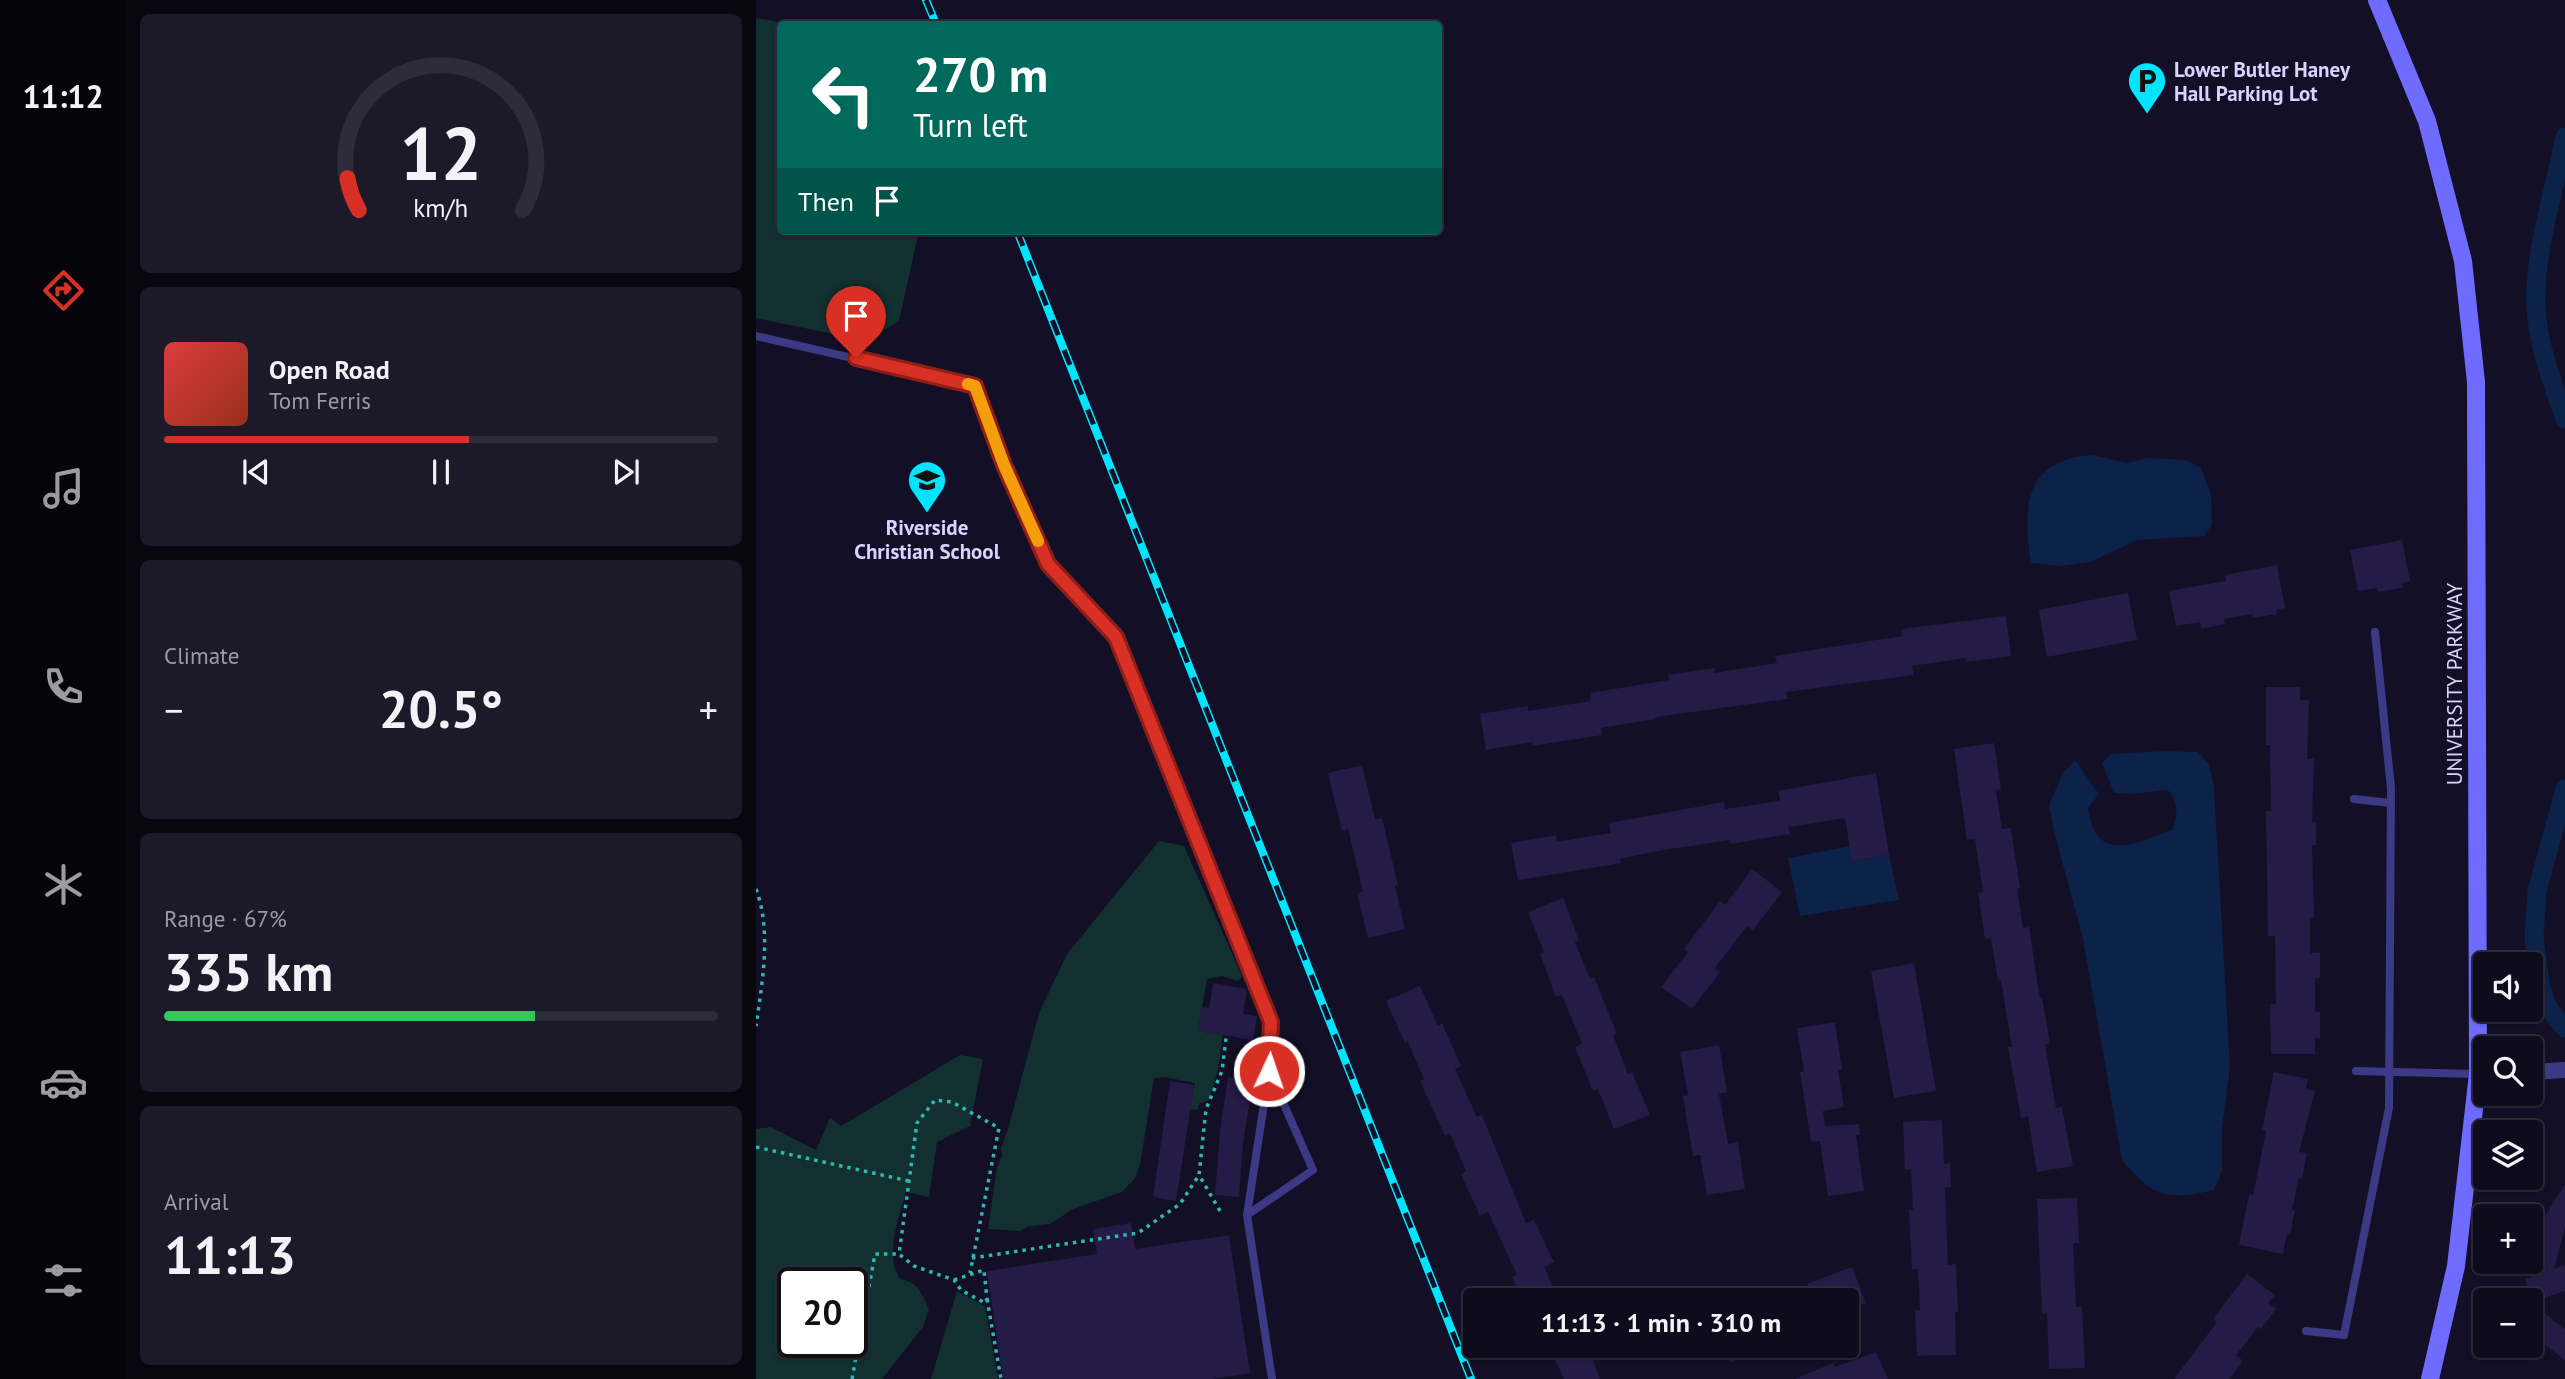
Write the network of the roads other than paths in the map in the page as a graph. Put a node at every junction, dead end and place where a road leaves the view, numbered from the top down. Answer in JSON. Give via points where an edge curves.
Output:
{"nodes":[{"id":1,"x":2377,"y":0,"type":"edge"},
{"id":2,"x":756,"y":336,"type":"edge"},
{"id":3,"x":2375,"y":632,"type":"dead end"},
{"id":4,"x":2354,"y":799,"type":"dead end"},
{"id":5,"x":2391,"y":803,"type":"junction"},
{"id":6,"x":2482,"y":1036,"type":"edge"},
{"id":7,"x":2565,"y":1070,"type":"edge"},
{"id":8,"x":1269,"y":1071,"type":"junction"},
{"id":9,"x":2543,"y":1071,"type":"edge"},
{"id":10,"x":2356,"y":1072,"type":"dead end"},
{"id":11,"x":2390,"y":1072,"type":"junction"},
{"id":12,"x":2473,"y":1073,"type":"edge"},
{"id":13,"x":2478,"y":1106,"type":"edge"},
{"id":14,"x":1247,"y":1215,"type":"junction"},
{"id":15,"x":2306,"y":1331,"type":"dead end"},
{"id":16,"x":1272,"y":1379,"type":"edge"},
{"id":17,"x":2431,"y":1379,"type":"edge"}],
"edges":[{"from":1,"to":6,"type":"main road","name":"UNIVERSITY PARKWAY","via":[[2430,133],[2463,261],[2476,382]]},
{"from":2,"to":8,"type":"lane","via":[[975,386],[1048,564],[1116,637],[1271,1022]]},
{"from":3,"to":5,"type":"lane"},
{"from":4,"to":5,"type":"lane"},
{"from":5,"to":11,"type":"lane"},
{"from":7,"to":9,"type":"street"},
{"from":8,"to":14,"type":"lane"},
{"from":8,"to":14,"type":"lane","via":[[1313,1170]]},
{"from":10,"to":11,"type":"lane"},
{"from":11,"to":12,"type":"lane"},
{"from":11,"to":15,"type":"lane","via":[[2389,1108],[2344,1335]]},
{"from":13,"to":17,"type":"main road","name":"UNIVERSITY PARKWAY","via":[[2456,1266]]},
{"from":14,"to":16,"type":"lane"}]}
